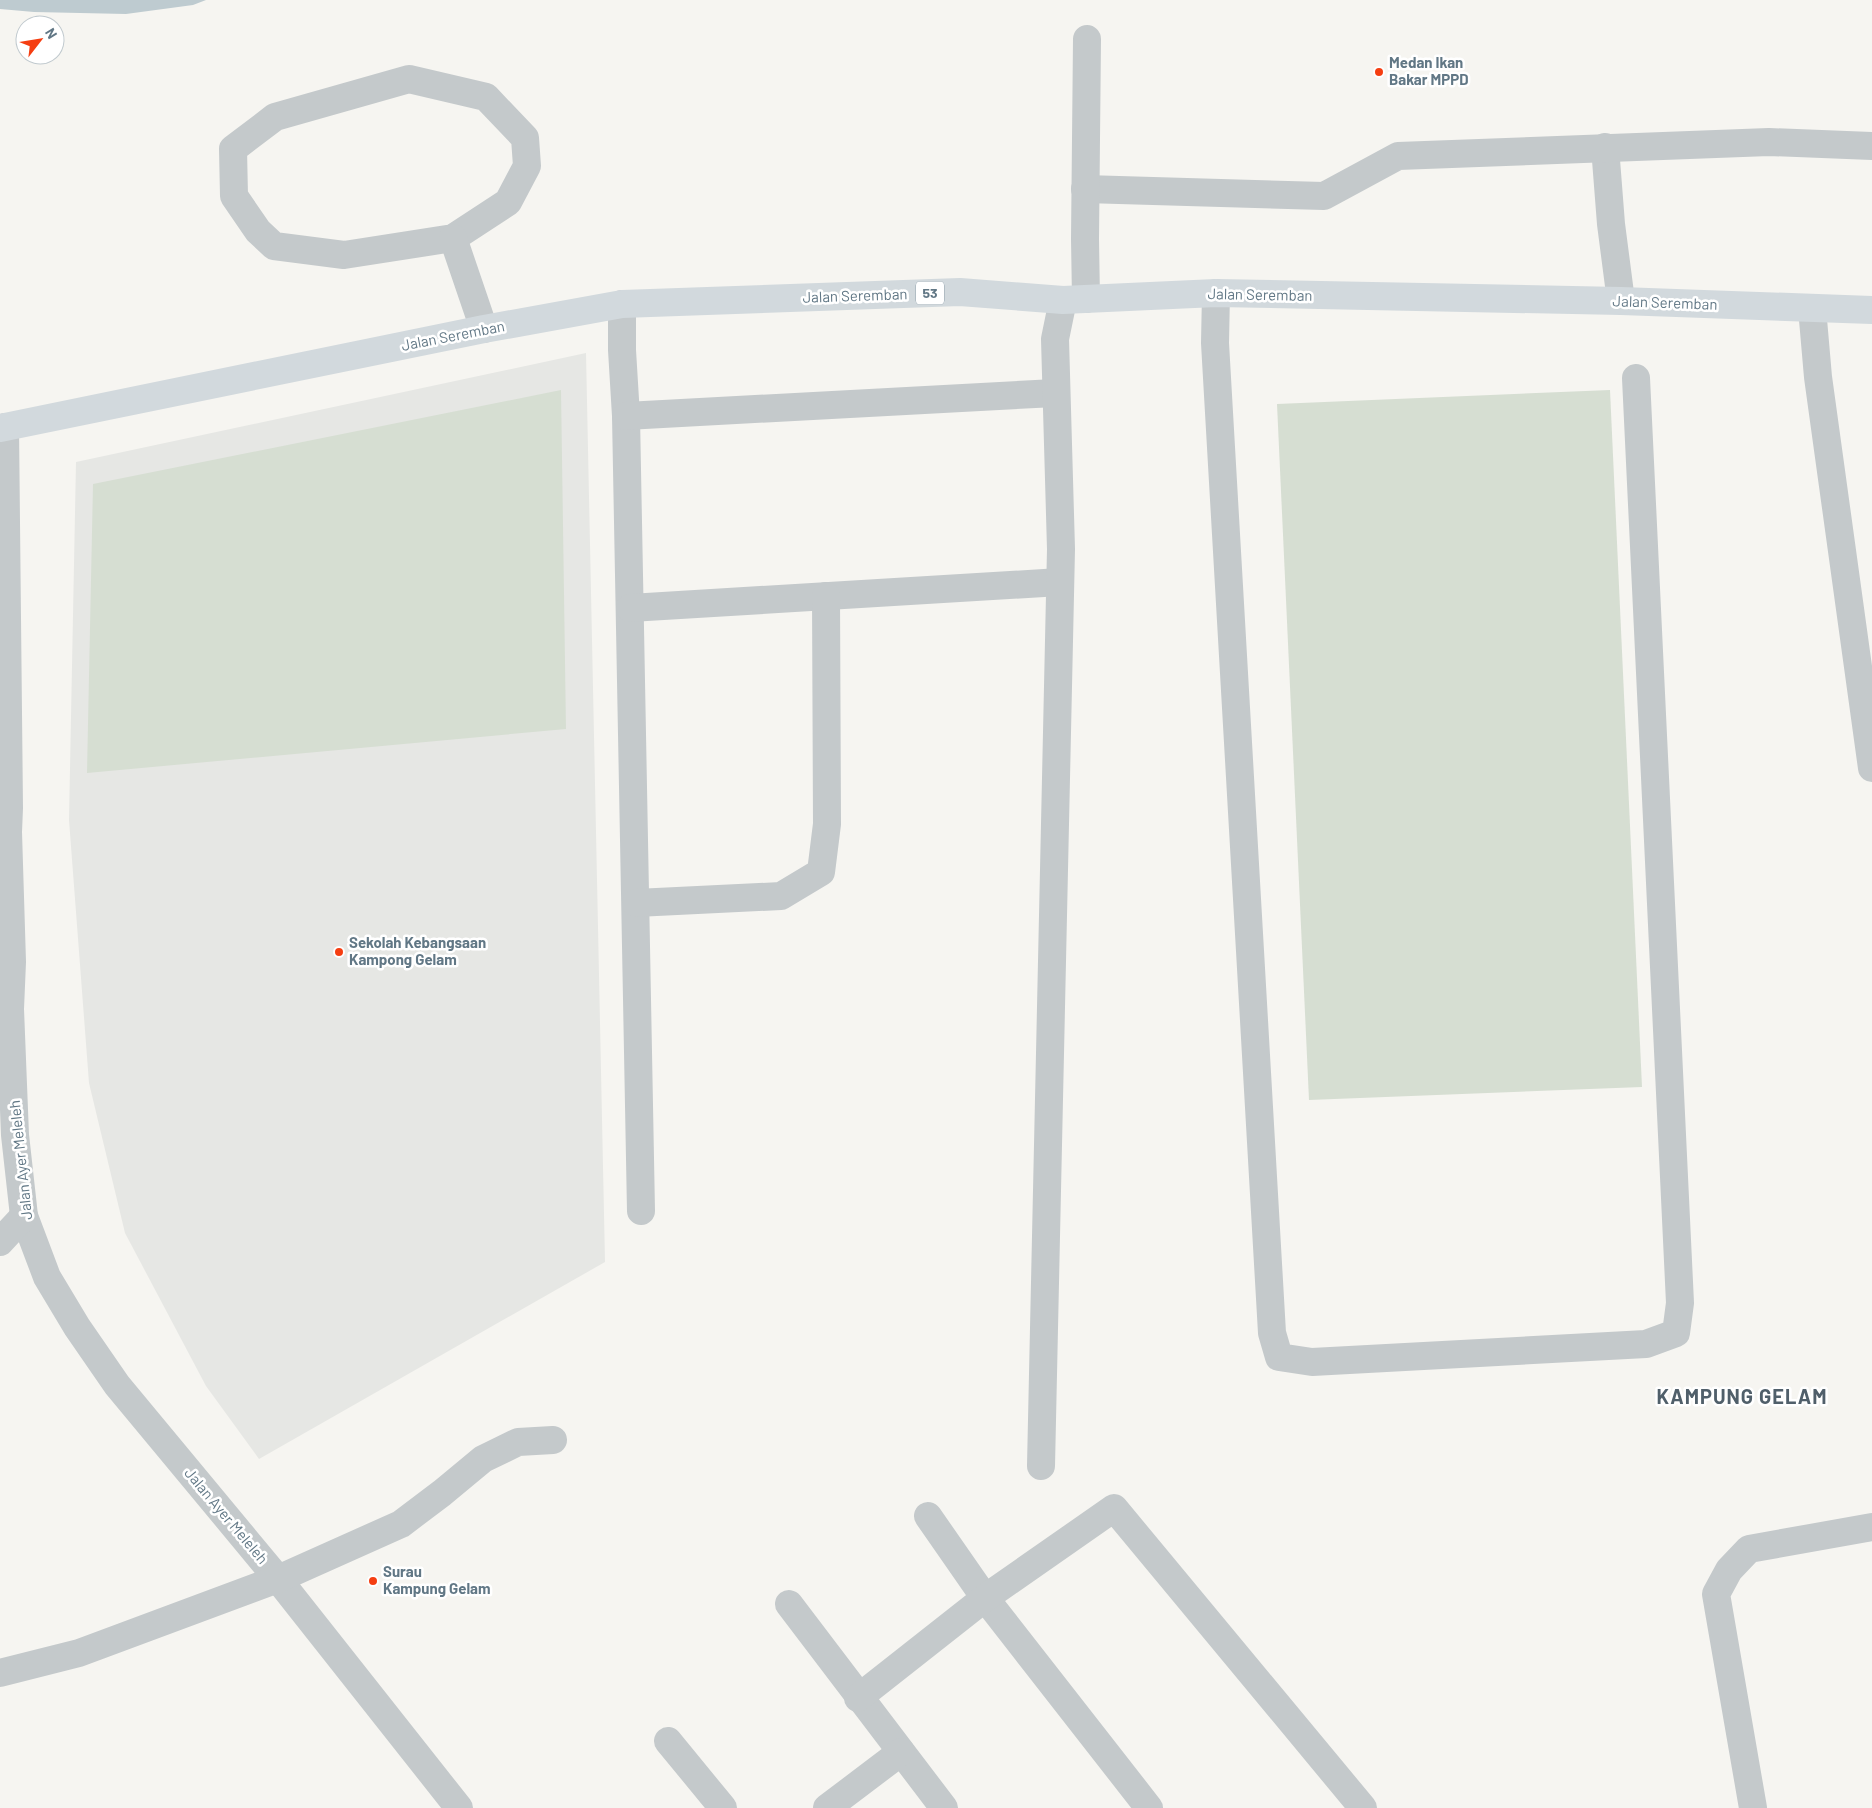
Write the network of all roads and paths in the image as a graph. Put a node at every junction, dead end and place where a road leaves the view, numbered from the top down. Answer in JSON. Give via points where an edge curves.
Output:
{"nodes":[{"id":1,"x":1087,"y":39,"type":"dead end"},
{"id":2,"x":1872,"y":146,"type":"edge"},
{"id":3,"x":1605,"y":147,"type":"junction"},
{"id":4,"x":1085,"y":189,"type":"junction"},
{"id":5,"x":454,"y":238,"type":"junction"},
{"id":6,"x":1216,"y":293,"type":"junction"},
{"id":7,"x":1075,"y":299,"type":"junction"},
{"id":8,"x":1621,"y":301,"type":"junction"},
{"id":9,"x":622,"y":304,"type":"junction"},
{"id":10,"x":1812,"y":308,"type":"junction"},
{"id":11,"x":1872,"y":310,"type":"edge"},
{"id":12,"x":484,"y":329,"type":"junction"},
{"id":13,"x":1636,"y":378,"type":"dead end"},
{"id":14,"x":1055,"y":393,"type":"junction"},
{"id":15,"x":626,"y":416,"type":"junction"},
{"id":16,"x":2,"y":427,"type":"edge"},
{"id":17,"x":1060,"y":582,"type":"junction"},
{"id":18,"x":826,"y":596,"type":"junction"},
{"id":19,"x":630,"y":608,"type":"junction"},
{"id":20,"x":1872,"y":768,"type":"edge"},
{"id":21,"x":636,"y":902,"type":"junction"},
{"id":22,"x":641,"y":1211,"type":"dead end"},
{"id":23,"x":24,"y":1216,"type":"junction"},
{"id":24,"x":0,"y":1242,"type":"edge"},
{"id":25,"x":553,"y":1440,"type":"dead end"},
{"id":26,"x":1041,"y":1466,"type":"dead end"},
{"id":27,"x":928,"y":1516,"type":"dead end"},
{"id":28,"x":1872,"y":1527,"type":"edge"},
{"id":29,"x":278,"y":1579,"type":"junction"},
{"id":30,"x":985,"y":1598,"type":"junction"},
{"id":31,"x":789,"y":1604,"type":"dead end"},
{"id":32,"x":0,"y":1673,"type":"edge"},
{"id":33,"x":858,"y":1698,"type":"junction"},
{"id":34,"x":668,"y":1741,"type":"dead end"},
{"id":35,"x":901,"y":1752,"type":"junction"},
{"id":36,"x":459,"y":1808,"type":"edge"},
{"id":37,"x":723,"y":1808,"type":"edge"},
{"id":38,"x":826,"y":1808,"type":"edge"},
{"id":39,"x":944,"y":1808,"type":"edge"},
{"id":40,"x":1149,"y":1808,"type":"edge"},
{"id":41,"x":1363,"y":1808,"type":"edge"},
{"id":42,"x":1753,"y":1808,"type":"edge"}],
"edges":[{"from":1,"to":4,"type":"street"},
{"from":2,"to":3,"type":"street","via":[[1769,142]]},
{"from":3,"to":4,"type":"street","via":[[1398,156],[1324,196]]},
{"from":3,"to":8,"type":"street"},
{"from":4,"to":7,"type":"street"},
{"from":5,"to":5,"type":"street","via":[[344,255],[274,246],[258,231],[234,196],[233,149],[276,117],[409,79],[486,97],[525,138],[527,166],[508,202]]},
{"from":5,"to":12,"type":"street"},
{"from":6,"to":7,"type":"main road","name":"Jalan Seremban","number":"53"},
{"from":6,"to":8,"type":"main road","name":"Jalan Seremban","number":"53"},
{"from":6,"to":13,"type":"street","via":[[1216,353],[1272,1333],[1279,1357],[1312,1362],[1646,1344],[1676,1333],[1680,1303]]},
{"from":7,"to":9,"type":"main road","name":"Jalan Seremban","number":"53","via":[[960,292]]},
{"from":7,"to":14,"type":"street","via":[[1055,339]]},
{"from":8,"to":10,"type":"main road","name":"Jalan Seremban","number":"53"},
{"from":9,"to":12,"type":"main road","name":"Jalan Seremban","number":"53"},
{"from":9,"to":15,"type":"street"},
{"from":10,"to":11,"type":"main road","name":"Jalan Seremban","number":"53"},
{"from":10,"to":20,"type":"street","via":[[1818,377]]},
{"from":12,"to":16,"type":"main road","name":"Jalan Seremban","number":"53"},
{"from":14,"to":15,"type":"street"},
{"from":14,"to":17,"type":"street"},
{"from":15,"to":19,"type":"street"},
{"from":16,"to":23,"type":"street","name":"Jalan Ayer Meleleh","via":[[12,962],[10,1010],[15,1136]]},
{"from":17,"to":18,"type":"street"},
{"from":17,"to":26,"type":"street"},
{"from":18,"to":19,"type":"street"},
{"from":18,"to":21,"type":"street","via":[[827,824],[822,872],[781,896]]},
{"from":19,"to":21,"type":"street"},
{"from":21,"to":22,"type":"street"},
{"from":23,"to":24,"type":"street"},
{"from":23,"to":29,"type":"street","name":"Jalan Ayer Meleleh","via":[[47,1277],[116,1385]]},
{"from":25,"to":29,"type":"street","via":[[518,1442],[483,1459],[401,1524]]},
{"from":27,"to":30,"type":"street"},
{"from":28,"to":42,"type":"street","via":[[1749,1550],[1729,1570],[1716,1594]]},
{"from":29,"to":32,"type":"street","via":[[79,1653]]},
{"from":29,"to":36,"type":"street","name":"Jalan Ayer Meleleh"},
{"from":30,"to":33,"type":"street"},
{"from":30,"to":40,"type":"street"},
{"from":30,"to":41,"type":"street","via":[[1114,1508]]},
{"from":31,"to":33,"type":"street"},
{"from":33,"to":35,"type":"street"},
{"from":34,"to":37,"type":"street"},
{"from":35,"to":38,"type":"street"},
{"from":35,"to":39,"type":"street"}]}
